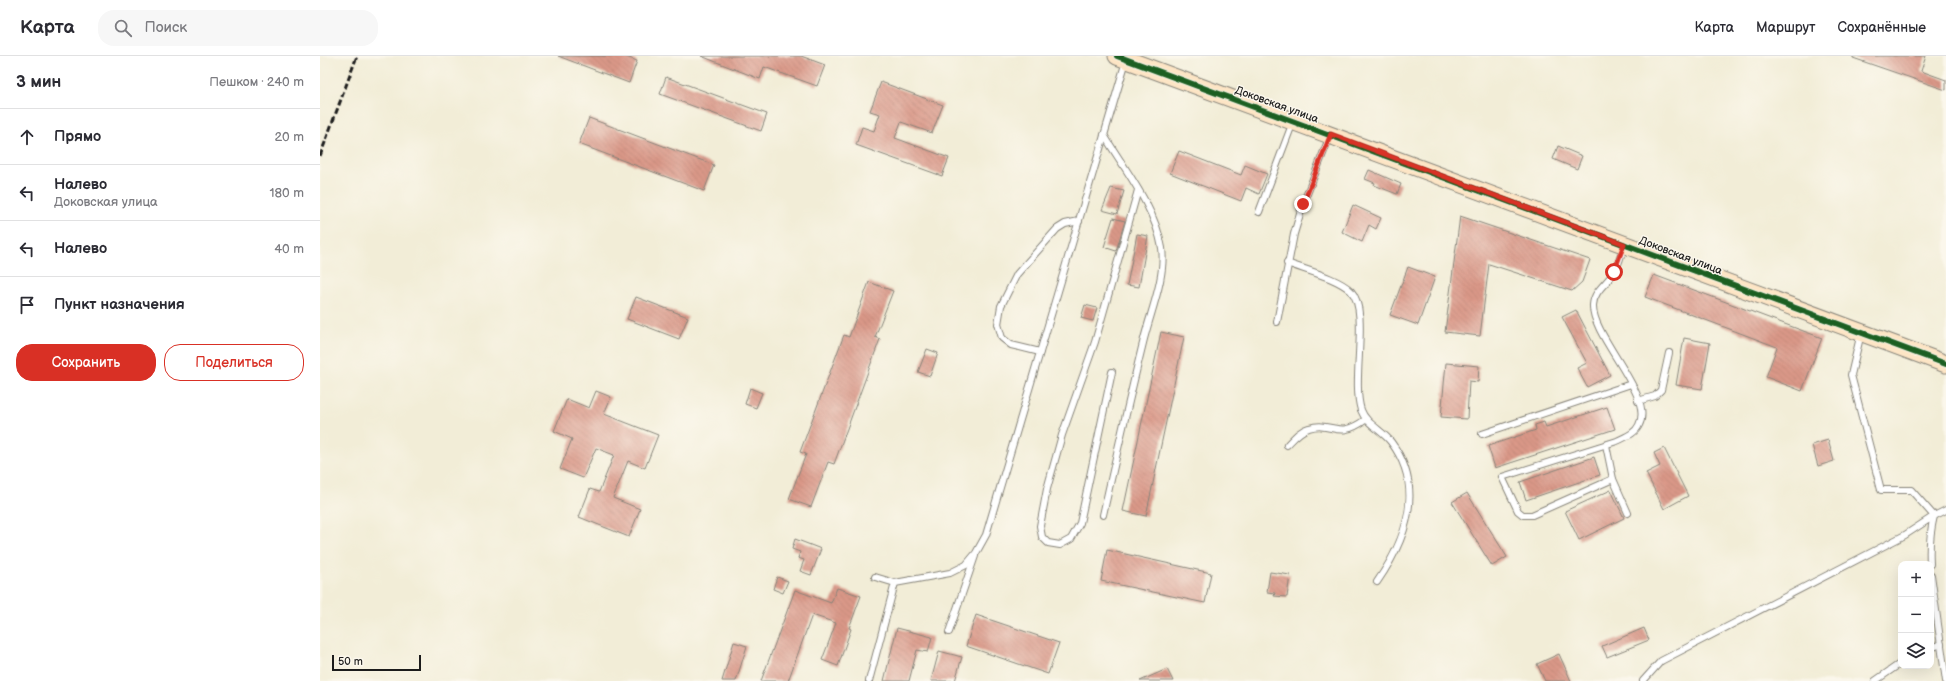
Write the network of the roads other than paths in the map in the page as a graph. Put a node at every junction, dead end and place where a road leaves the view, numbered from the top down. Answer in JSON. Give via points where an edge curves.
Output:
{"nodes":[{"id":1,"x":1122,"y":58,"type":"edge"},
{"id":2,"x":1293,"y":120,"type":"junction"},
{"id":3,"x":1331,"y":134,"type":"junction"},
{"id":4,"x":1104,"y":135,"type":"junction"},
{"id":5,"x":1138,"y":190,"type":"junction"},
{"id":6,"x":1259,"y":212,"type":"dead end"},
{"id":7,"x":1079,"y":221,"type":"junction"},
{"id":8,"x":1624,"y":244,"type":"junction"},
{"id":9,"x":1287,"y":263,"type":"junction"},
{"id":10,"x":1277,"y":322,"type":"dead end"},
{"id":11,"x":1861,"y":333,"type":"junction"},
{"id":12,"x":1040,"y":352,"type":"junction"},
{"id":13,"x":1669,"y":353,"type":"dead end"},
{"id":14,"x":1946,"y":364,"type":"edge"},
{"id":15,"x":1112,"y":372,"type":"dead end"},
{"id":16,"x":1631,"y":384,"type":"junction"},
{"id":17,"x":1638,"y":401,"type":"junction"},
{"id":18,"x":1365,"y":420,"type":"junction"},
{"id":19,"x":1482,"y":434,"type":"dead end"},
{"id":20,"x":1287,"y":445,"type":"dead end"},
{"id":21,"x":1606,"y":445,"type":"junction"},
{"id":22,"x":1613,"y":479,"type":"junction"},
{"id":23,"x":1946,"y":510,"type":"edge"},
{"id":24,"x":1628,"y":513,"type":"dead end"},
{"id":25,"x":1103,"y":515,"type":"dead end"},
{"id":26,"x":1934,"y":516,"type":"junction"},
{"id":27,"x":976,"y":553,"type":"junction"},
{"id":28,"x":1930,"y":561,"type":"edge"},
{"id":29,"x":874,"y":576,"type":"dead end"},
{"id":30,"x":1377,"y":582,"type":"dead end"},
{"id":31,"x":895,"y":583,"type":"junction"},
{"id":32,"x":1934,"y":596,"type":"edge"},
{"id":33,"x":949,"y":632,"type":"dead end"},
{"id":34,"x":1941,"y":644,"type":"junction"},
{"id":35,"x":1934,"y":647,"type":"edge"},
{"id":36,"x":1898,"y":665,"type":"edge"},
{"id":37,"x":869,"y":681,"type":"edge"},
{"id":38,"x":1643,"y":681,"type":"edge"},
{"id":39,"x":1875,"y":681,"type":"edge"},
{"id":40,"x":1946,"y":681,"type":"edge"}],
"edges":[{"from":1,"to":2,"type":"street","name":"Доковская улица"},
{"from":1,"to":4,"type":"lane"},
{"from":2,"to":3,"type":"street","name":"Доковская улица"},
{"from":2,"to":6,"type":"lane"},
{"from":3,"to":8,"type":"street","name":"Доковская улица"},
{"from":3,"to":9,"type":"lane","via":[[1303,204]]},
{"from":4,"to":5,"type":"lane"},
{"from":4,"to":7,"type":"lane"},
{"from":5,"to":15,"type":"lane","via":[[1095,342],[1062,435],[1047,489],[1040,526],[1042,537],[1048,543],[1060,545],[1071,539],[1080,523]]},
{"from":5,"to":25,"type":"lane","via":[[1152,218],[1162,248],[1163,274],[1150,312]]},
{"from":7,"to":12,"type":"lane"},
{"from":7,"to":12,"type":"lane","via":[[1065,224],[1016,274],[1001,306],[998,324],[1002,338],[1010,345]]},
{"from":8,"to":11,"type":"street","name":"Доковская улица"},
{"from":8,"to":16,"type":"lane","via":[[1614,272],[1601,285],[1592,304],[1596,320]]},
{"from":9,"to":10,"type":"lane"},
{"from":9,"to":18,"type":"lane","via":[[1336,282],[1350,291],[1358,303],[1360,317],[1357,366],[1360,408]]},
{"from":11,"to":14,"type":"street","name":"Доковская улица"},
{"from":11,"to":26,"type":"lane","via":[[1851,375],[1881,490],[1911,490]]},
{"from":12,"to":27,"type":"lane","via":[[986,535]]},
{"from":13,"to":17,"type":"lane","via":[[1661,390],[1655,396]]},
{"from":16,"to":17,"type":"lane"},
{"from":16,"to":19,"type":"lane"},
{"from":17,"to":21,"type":"lane","via":[[1640,425],[1631,434]]},
{"from":18,"to":20,"type":"lane","via":[[1345,431],[1307,428]]},
{"from":18,"to":30,"type":"lane","via":[[1384,432],[1393,444],[1403,464],[1410,488],[1409,511],[1402,537],[1394,558]]},
{"from":21,"to":22,"type":"lane"},
{"from":21,"to":22,"type":"lane","via":[[1502,477],[1518,511],[1523,515],[1532,515]]},
{"from":22,"to":24,"type":"lane"},
{"from":23,"to":26,"type":"lane"},
{"from":26,"to":28,"type":"lane","via":[[1930,536]]},
{"from":26,"to":38,"type":"lane","via":[[1905,535],[1661,661]]},
{"from":27,"to":31,"type":"lane","via":[[966,565],[950,573]]},
{"from":27,"to":33,"type":"lane"},
{"from":29,"to":31,"type":"lane"},
{"from":31,"to":37,"type":"lane"},
{"from":32,"to":34,"type":"lane"},
{"from":34,"to":35,"type":"lane"},
{"from":34,"to":40,"type":"lane"},
{"from":36,"to":39,"type":"lane"}]}
